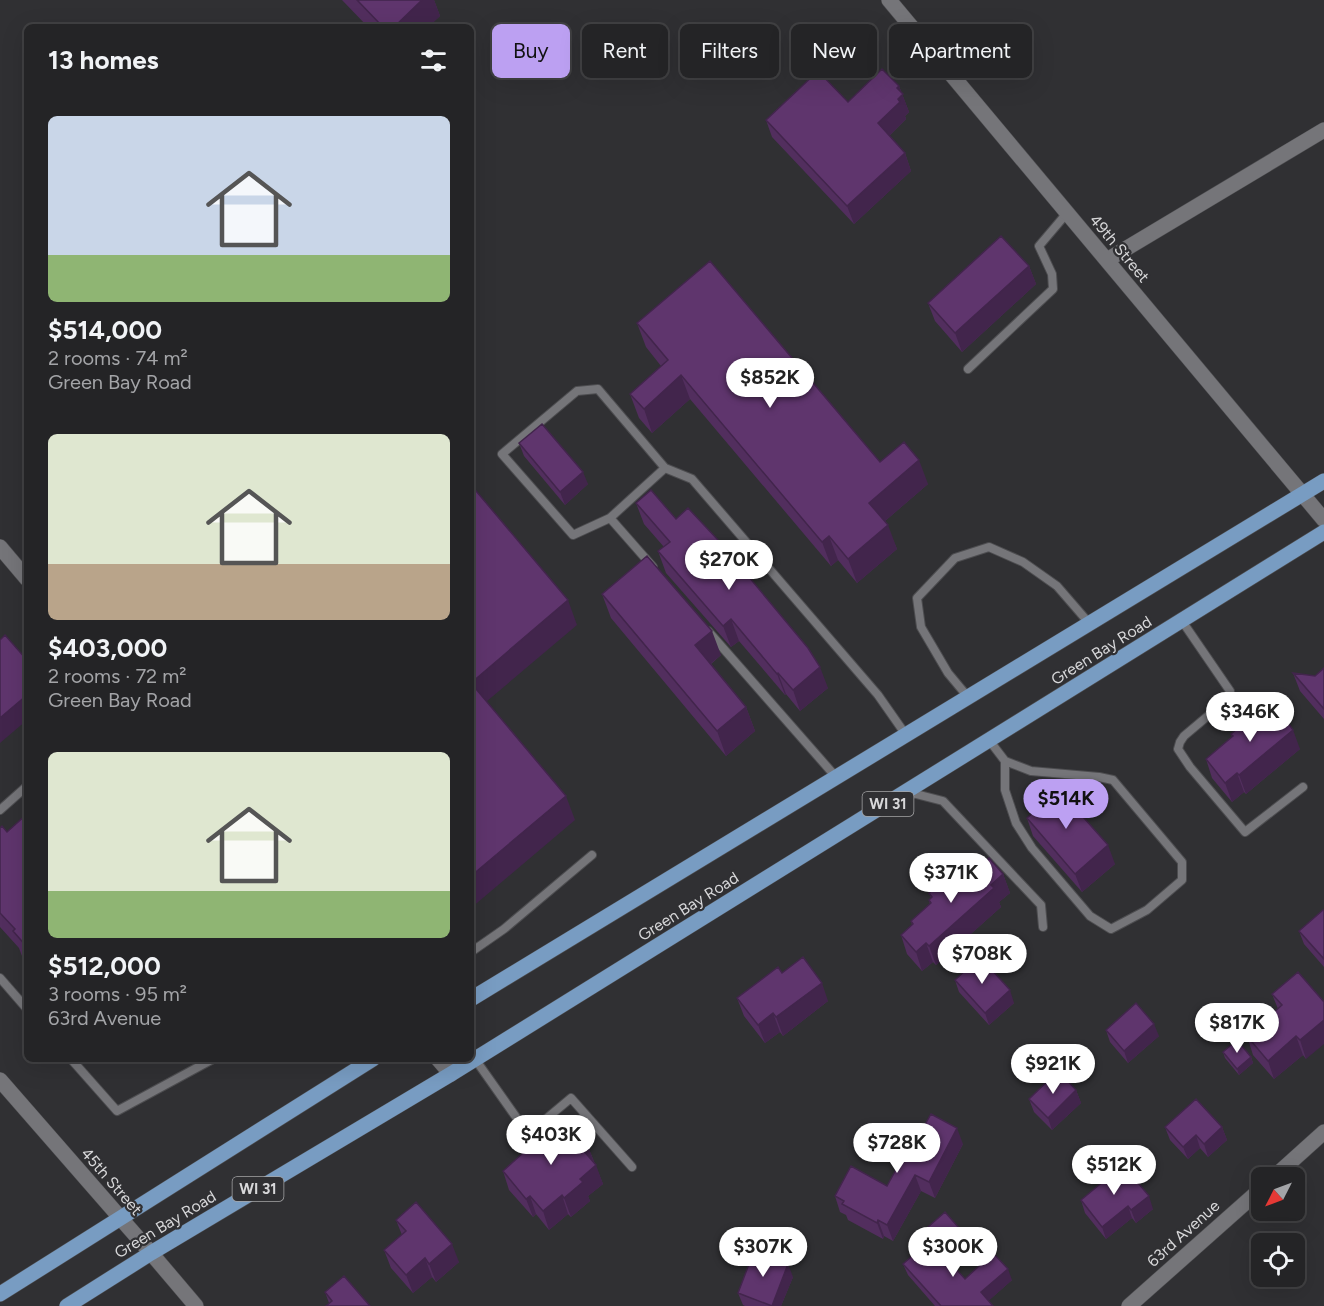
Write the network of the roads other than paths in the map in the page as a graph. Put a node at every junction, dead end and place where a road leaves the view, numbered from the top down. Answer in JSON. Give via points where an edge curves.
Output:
{"nodes":[{"id":1,"x":889,"y":0,"type":"edge"},
{"id":2,"x":1324,"y":130,"type":"edge"},
{"id":3,"x":1067,"y":213,"type":"junction"},
{"id":4,"x":1107,"y":260,"type":"junction"},
{"id":5,"x":968,"y":369,"type":"dead end"},
{"id":6,"x":665,"y":468,"type":"junction"},
{"id":7,"x":1324,"y":481,"type":"edge"},
{"id":8,"x":1303,"y":494,"type":"junction"},
{"id":9,"x":610,"y":518,"type":"junction"},
{"id":10,"x":1324,"y":520,"type":"edge"},
{"id":11,"x":1324,"y":532,"type":"edge"},
{"id":12,"x":0,"y":547,"type":"edge"},
{"id":13,"x":24,"y":575,"type":"edge"},
{"id":14,"x":663,"y":578,"type":"edge"},
{"id":15,"x":700,"y":621,"type":"edge"},
{"id":16,"x":1182,"y":621,"type":"junction"},
{"id":17,"x":1089,"y":624,"type":"junction"},
{"id":18,"x":968,"y":697,"type":"junction"},
{"id":19,"x":906,"y":735,"type":"junction"},
{"id":20,"x":989,"y":740,"type":"junction"},
{"id":21,"x":1005,"y":761,"type":"junction"},
{"id":22,"x":836,"y":777,"type":"junction"},
{"id":23,"x":1303,"y":787,"type":"dead end"},
{"id":24,"x":24,"y":789,"type":"edge"},
{"id":25,"x":908,"y":792,"type":"junction"},
{"id":26,"x":0,"y":810,"type":"edge"},
{"id":27,"x":592,"y":855,"type":"dead end"},
{"id":28,"x":1043,"y":927,"type":"dead end"},
{"id":29,"x":474,"y":950,"type":"edge"},
{"id":30,"x":0,"y":978,"type":"edge"},
{"id":31,"x":9,"y":988,"type":"junction"},
{"id":32,"x":0,"y":994,"type":"edge"},
{"id":33,"x":474,"y":997,"type":"edge"},
{"id":34,"x":24,"y":1006,"type":"edge"},
{"id":35,"x":475,"y":1059,"type":"joint"},
{"id":36,"x":74,"y":1062,"type":"edge"},
{"id":37,"x":207,"y":1062,"type":"edge"},
{"id":38,"x":368,"y":1062,"type":"edge"},
{"id":39,"x":441,"y":1062,"type":"edge"},
{"id":40,"x":470,"y":1062,"type":"edge"},
{"id":41,"x":451,"y":1074,"type":"junction"},
{"id":42,"x":0,"y":1080,"type":"edge"},
{"id":43,"x":1324,"y":1132,"type":"edge"},
{"id":44,"x":632,"y":1167,"type":"dead end"},
{"id":45,"x":1285,"y":1167,"type":"edge"},
{"id":46,"x":1251,"y":1198,"type":"edge"},
{"id":47,"x":120,"y":1218,"type":"junction"},
{"id":48,"x":150,"y":1253,"type":"junction"},
{"id":49,"x":0,"y":1294,"type":"edge"},
{"id":50,"x":68,"y":1306,"type":"edge"},
{"id":51,"x":196,"y":1306,"type":"edge"},
{"id":52,"x":1129,"y":1306,"type":"edge"}],
"edges":[{"from":1,"to":3,"type":"street","name":"49th Street"},
{"from":2,"to":4,"type":"street"},
{"from":3,"to":4,"type":"street","name":"49th Street"},
{"from":3,"to":5,"type":"lane","via":[[1039,246],[1052,274],[1053,289]]},
{"from":4,"to":8,"type":"street","name":"49th Street"},
{"from":6,"to":9,"type":"lane"},
{"from":6,"to":9,"type":"lane","via":[[598,389],[577,391],[502,454],[573,535]]},
{"from":6,"to":19,"type":"lane","via":[[692,479],[878,695]]},
{"from":7,"to":8,"type":"main road","name":"Green Bay Road"},
{"from":8,"to":10,"type":"street","name":"49th Street"},
{"from":8,"to":17,"type":"main road","name":"Green Bay Road"},
{"from":9,"to":14,"type":"lane"},
{"from":11,"to":16,"type":"main road","name":"Green Bay Road","number":"WI 31"},
{"from":12,"to":13,"type":"street"},
{"from":15,"to":22,"type":"lane"},
{"from":16,"to":20,"type":"main road","name":"Green Bay Road","number":"WI 31"},
{"from":16,"to":23,"type":"lane","via":[[1230,691],[1228,699],[1180,742],[1178,749],[1190,767],[1245,832]]},
{"from":17,"to":18,"type":"main road","name":"Green Bay Road"},
{"from":17,"to":18,"type":"lane","via":[[1057,586],[1023,562],[989,547],[954,558],[917,598],[921,627],[948,673]]},
{"from":18,"to":19,"type":"main road","name":"Green Bay Road"},
{"from":19,"to":22,"type":"main road","name":"Green Bay Road"},
{"from":20,"to":21,"type":"lane"},
{"from":20,"to":25,"type":"main road","name":"Green Bay Road","number":"WI 31"},
{"from":21,"to":21,"type":"lane","via":[[1005,790],[1016,823],[1032,848],[1090,916],[1111,929],[1147,910],[1182,880],[1182,862],[1113,780],[1030,771]]},
{"from":22,"to":33,"type":"main road","name":"Green Bay Road"},
{"from":24,"to":26,"type":"lane"},
{"from":25,"to":28,"type":"lane","via":[[943,801],[1041,904]]},
{"from":25,"to":35,"type":"main road","name":"Green Bay Road","number":"WI 31"},
{"from":27,"to":29,"type":"lane"},
{"from":30,"to":31,"type":"lane"},
{"from":31,"to":32,"type":"lane"},
{"from":31,"to":34,"type":"lane"},
{"from":35,"to":44,"type":"lane","via":[[528,1134],[571,1098]]},
{"from":36,"to":37,"type":"lane","via":[[117,1111]]},
{"from":38,"to":47,"type":"main road","name":"Green Bay Road"},
{"from":39,"to":41,"type":"street"},
{"from":40,"to":41,"type":"main road","name":"Green Bay Road","number":"WI 31"},
{"from":41,"to":48,"type":"main road","name":"Green Bay Road","number":"WI 31"},
{"from":42,"to":47,"type":"street","name":"45th Street"},
{"from":43,"to":45,"type":"street"},
{"from":46,"to":52,"type":"street","name":"63rd Avenue"},
{"from":47,"to":48,"type":"street","name":"45th Street"},
{"from":47,"to":49,"type":"main road","name":"Green Bay Road"},
{"from":48,"to":50,"type":"main road","name":"Green Bay Road","number":"WI 31"},
{"from":48,"to":51,"type":"street","name":"45th Street"}]}
